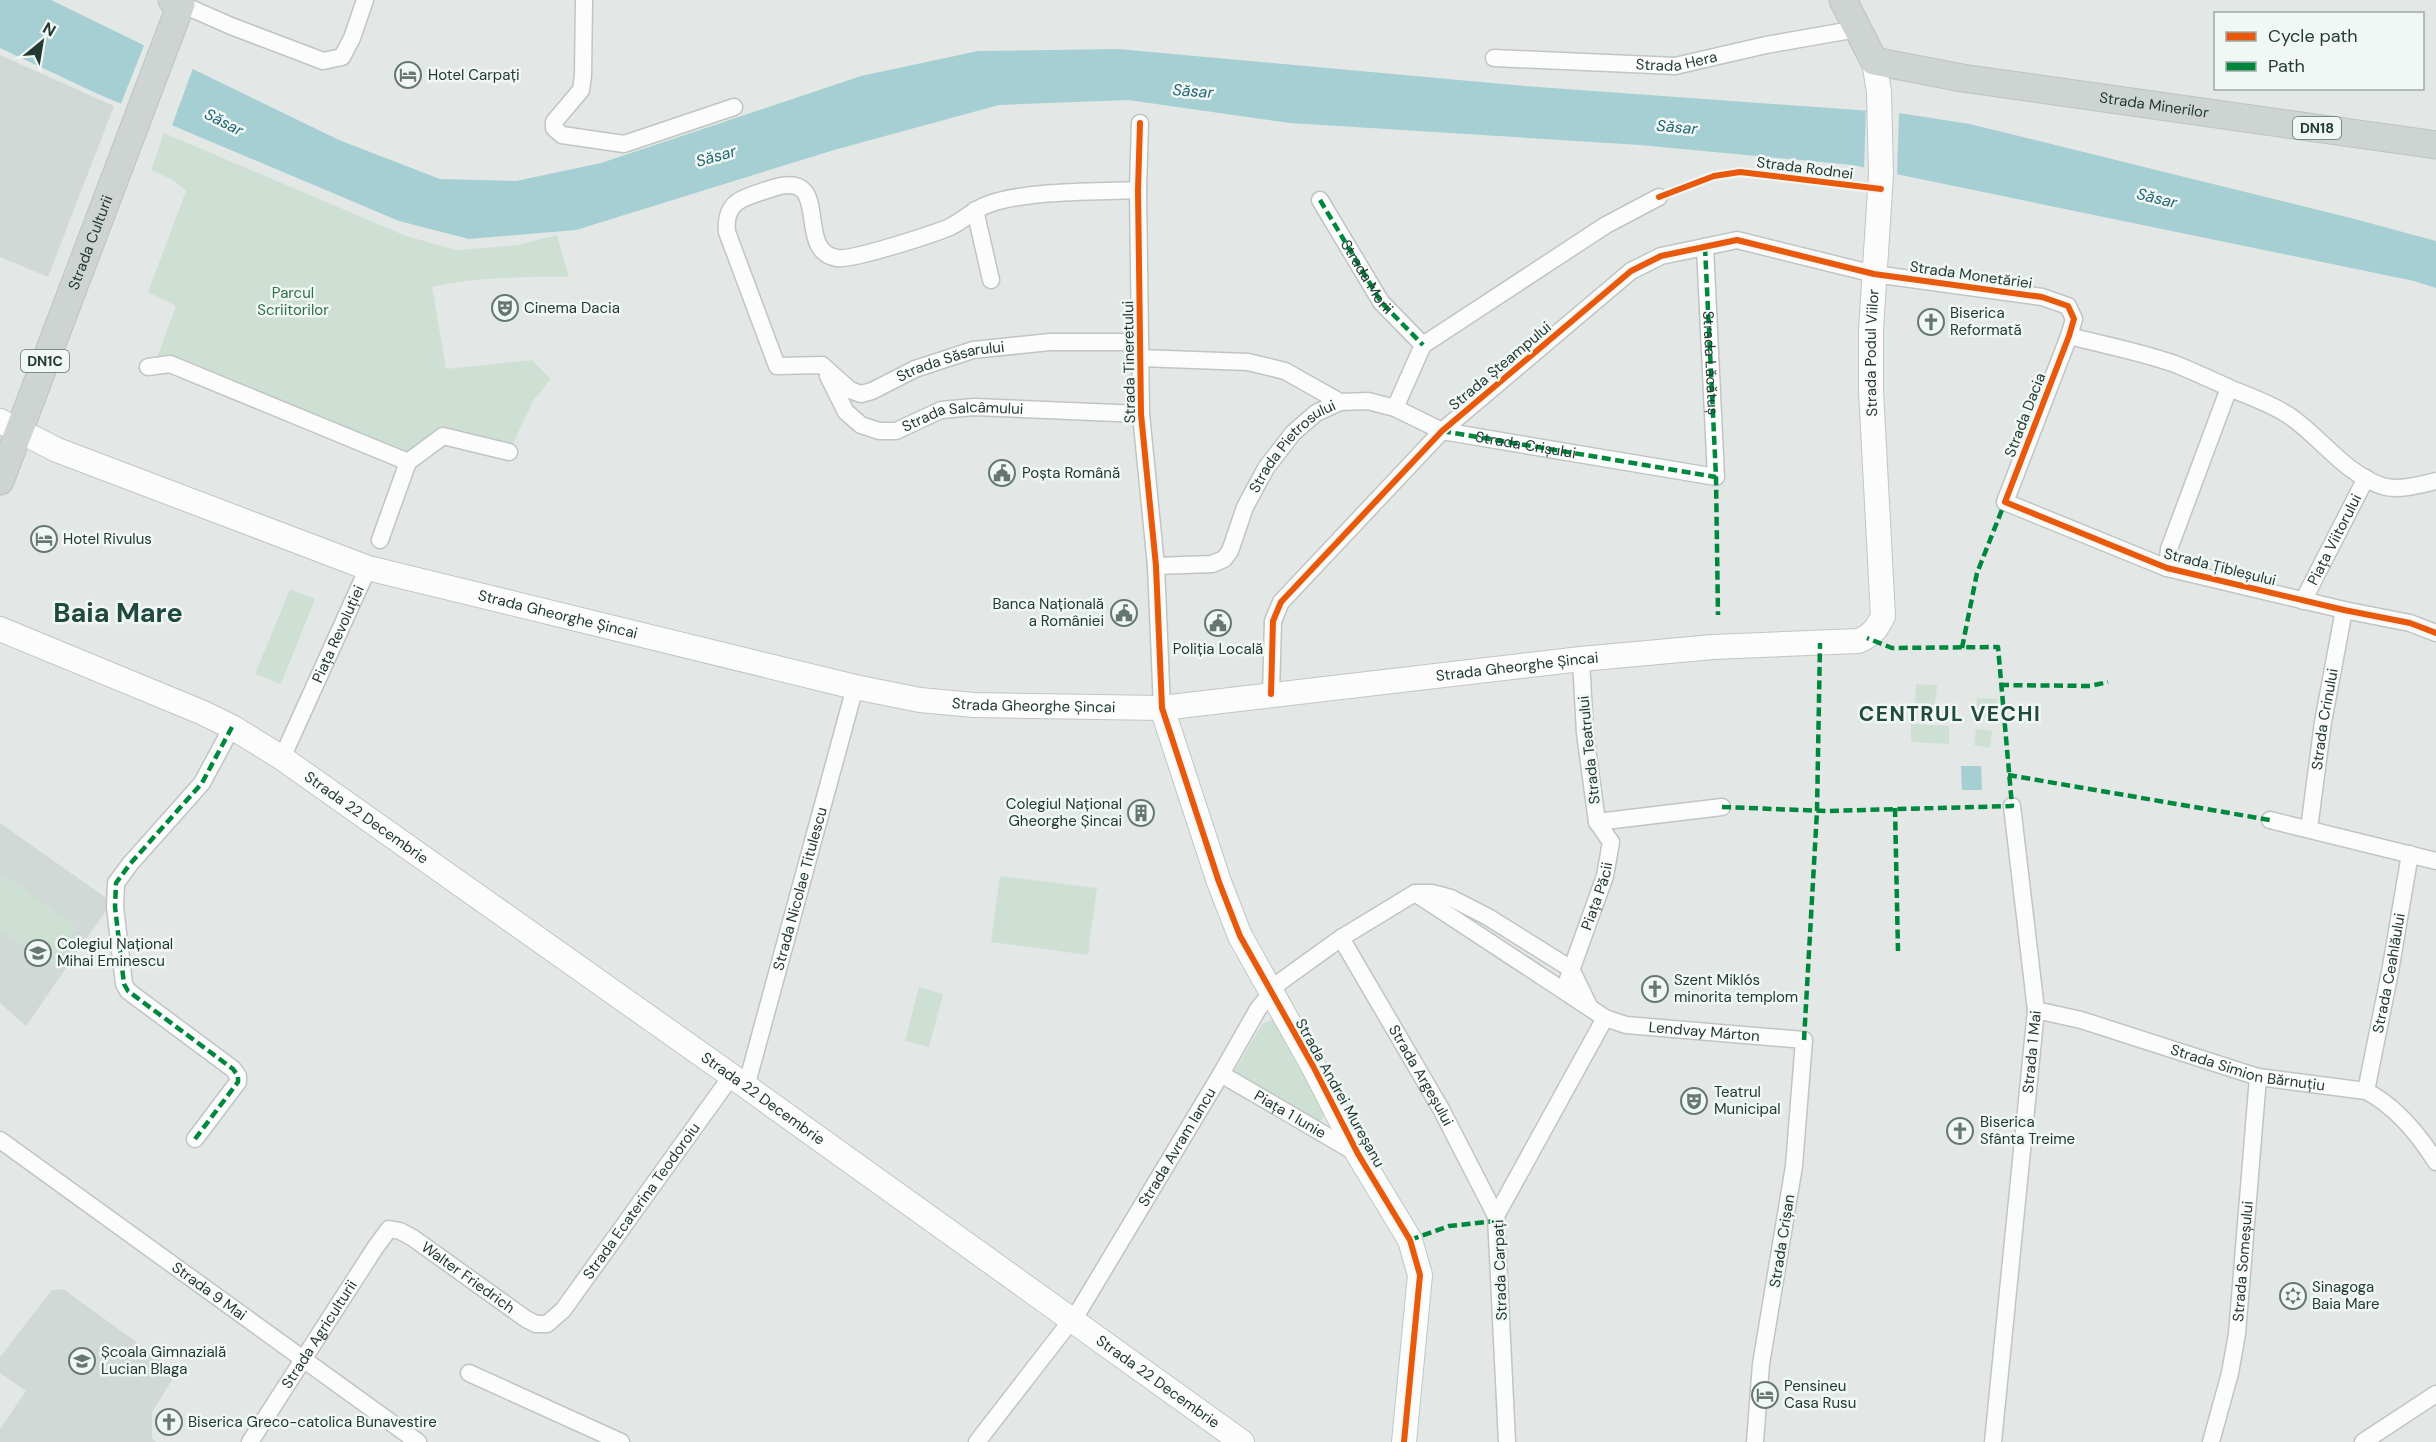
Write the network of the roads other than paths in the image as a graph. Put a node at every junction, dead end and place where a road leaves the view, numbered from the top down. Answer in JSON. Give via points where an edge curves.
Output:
{"nodes":[{"id":1,"x":365,"y":0,"type":"edge"},
{"id":2,"x":584,"y":0,"type":"edge"},
{"id":3,"x":1843,"y":0,"type":"edge"},
{"id":4,"x":176,"y":2,"type":"edge"},
{"id":5,"x":1857,"y":29,"type":"junction"},
{"id":6,"x":1494,"y":58,"type":"dead end"},
{"id":7,"x":1874,"y":61,"type":"junction"},
{"id":8,"x":734,"y":107,"type":"dead end"},
{"id":9,"x":1140,"y":123,"type":"dead end"},
{"id":10,"x":2436,"y":145,"type":"edge"},
{"id":11,"x":1138,"y":190,"type":"junction"},
{"id":12,"x":1659,"y":197,"type":"dead end"},
{"id":13,"x":1320,"y":200,"type":"dead end"},
{"id":14,"x":975,"y":210,"type":"junction"},
{"id":15,"x":1705,"y":247,"type":"junction"},
{"id":16,"x":1874,"y":274,"type":"junction"},
{"id":17,"x":991,"y":280,"type":"dead end"},
{"id":18,"x":2069,"y":336,"type":"junction"},
{"id":19,"x":1423,"y":345,"type":"junction"},
{"id":20,"x":1140,"y":350,"type":"junction"},
{"id":21,"x":822,"y":365,"type":"junction"},
{"id":22,"x":148,"y":367,"type":"dead end"},
{"id":23,"x":2229,"y":388,"type":"junction"},
{"id":24,"x":1340,"y":402,"type":"junction"},
{"id":25,"x":1395,"y":408,"type":"junction"},
{"id":26,"x":1141,"y":414,"type":"junction"},
{"id":27,"x":9,"y":426,"type":"edge"},
{"id":28,"x":1443,"y":431,"type":"junction"},
{"id":29,"x":508,"y":452,"type":"dead end"},
{"id":30,"x":408,"y":462,"type":"junction"},
{"id":31,"x":1716,"y":477,"type":"joint"},
{"id":32,"x":2366,"y":478,"type":"junction"},
{"id":33,"x":0,"y":481,"type":"edge"},
{"id":34,"x":2436,"y":481,"type":"edge"},
{"id":35,"x":2005,"y":502,"type":"joint"},
{"id":36,"x":380,"y":540,"type":"dead end"},
{"id":37,"x":1156,"y":566,"type":"junction"},
{"id":38,"x":368,"y":568,"type":"junction"},
{"id":39,"x":2167,"y":568,"type":"junction"},
{"id":40,"x":2303,"y":601,"type":"junction"},
{"id":41,"x":2343,"y":610,"type":"junction"},
{"id":42,"x":0,"y":629,"type":"edge"},
{"id":43,"x":2436,"y":633,"type":"edge"},
{"id":44,"x":1867,"y":638,"type":"joint"},
{"id":45,"x":1581,"y":659,"type":"junction"},
{"id":46,"x":855,"y":687,"type":"junction"},
{"id":47,"x":1271,"y":694,"type":"junction"},
{"id":48,"x":1162,"y":708,"type":"junction"},
{"id":49,"x":232,"y":727,"type":"junction"},
{"id":50,"x":282,"y":758,"type":"junction"},
{"id":51,"x":2012,"y":806,"type":"dead end"},
{"id":52,"x":1722,"y":807,"type":"dead end"},
{"id":53,"x":2270,"y":820,"type":"dead end"},
{"id":54,"x":1597,"y":822,"type":"junction"},
{"id":55,"x":2309,"y":829,"type":"junction"},
{"id":56,"x":2410,"y":854,"type":"junction"},
{"id":57,"x":2436,"y":861,"type":"edge"},
{"id":58,"x":1449,"y":906,"type":"junction"},
{"id":59,"x":1341,"y":938,"type":"junction"},
{"id":60,"x":1571,"y":969,"type":"junction"},
{"id":61,"x":1558,"y":987,"type":"junction"},
{"id":62,"x":1270,"y":992,"type":"junction"},
{"id":63,"x":1590,"y":1008,"type":"junction"},
{"id":64,"x":2036,"y":1010,"type":"junction"},
{"id":65,"x":1605,"y":1018,"type":"junction"},
{"id":66,"x":1804,"y":1040,"type":"joint"},
{"id":67,"x":1221,"y":1074,"type":"junction"},
{"id":68,"x":2258,"y":1077,"type":"junction"},
{"id":69,"x":736,"y":1079,"type":"junction"},
{"id":70,"x":2366,"y":1091,"type":"junction"},
{"id":71,"x":195,"y":1139,"type":"dead end"},
{"id":72,"x":0,"y":1140,"type":"edge"},
{"id":73,"x":1358,"y":1154,"type":"junction"},
{"id":74,"x":2436,"y":1162,"type":"edge"},
{"id":75,"x":1496,"y":1216,"type":"junction"},
{"id":76,"x":389,"y":1229,"type":"joint"},
{"id":77,"x":1072,"y":1321,"type":"junction"},
{"id":78,"x":548,"y":1324,"type":"joint"},
{"id":79,"x":303,"y":1359,"type":"junction"},
{"id":80,"x":469,"y":1373,"type":"dead end"},
{"id":81,"x":2436,"y":1394,"type":"edge"},
{"id":82,"x":1408,"y":1438,"type":"edge"},
{"id":83,"x":249,"y":1442,"type":"edge"},
{"id":84,"x":418,"y":1442,"type":"edge"},
{"id":85,"x":621,"y":1442,"type":"edge"},
{"id":86,"x":977,"y":1442,"type":"edge"},
{"id":87,"x":1242,"y":1442,"type":"edge"},
{"id":88,"x":1507,"y":1442,"type":"edge"},
{"id":89,"x":1755,"y":1442,"type":"edge"},
{"id":90,"x":1993,"y":1442,"type":"edge"},
{"id":91,"x":2211,"y":1442,"type":"edge"},
{"id":92,"x":2362,"y":1442,"type":"edge"}],
"edges":[{"from":1,"to":4,"type":"street","number":"DN1C","via":[[342,57],[323,61]]},
{"from":2,"to":8,"type":"street","via":[[581,90],[554,122],[554,128],[562,135],[624,144]]},
{"from":3,"to":5,"type":"main road"},
{"from":4,"to":27,"type":"main road","name":"Strada Culturii","number":"DN1C","via":[[135,125]]},
{"from":5,"to":6,"type":"street","name":"Strada Hera","via":[[1675,66]]},
{"from":5,"to":7,"type":"main road"},
{"from":7,"to":10,"type":"main road","name":"Strada Minerilor","number":"DN18","via":[[1962,78]]},
{"from":7,"to":16,"type":"main road","name":"Strada Podul Viilor","via":[[1879,92],[1881,175]]},
{"from":9,"to":11,"type":"street","name":"Strada Tineretului"},
{"from":11,"to":14,"type":"street","via":[[1039,196],[990,203]]},
{"from":11,"to":20,"type":"street","name":"Strada Tineretului"},
{"from":12,"to":19,"type":"street","via":[[1606,225]]},
{"from":13,"to":19,"type":"street","name":"Strada Morii","via":[[1381,302]]},
{"from":14,"to":17,"type":"street"},
{"from":14,"to":21,"type":"street","via":[[931,234],[838,259],[819,248],[808,195],[802,188],[792,184],[780,186],[737,203],[726,222],[727,232],[777,366]]},
{"from":15,"to":16,"type":"street","name":"Strada Șteampului","via":[[1737,240]]},
{"from":15,"to":28,"type":"street","name":"Strada Șteampului","via":[[1660,256],[1631,271]]},
{"from":15,"to":31,"type":"street","name":"Strada Lăcătuș"},
{"from":16,"to":18,"type":"street","name":"Strada Monetăriei","via":[[2057,301],[2068,306],[2074,319]]},
{"from":16,"to":44,"type":"main road","name":"Strada Podul Viilor","via":[[1871,391],[1883,616]]},
{"from":18,"to":23,"type":"street","via":[[2156,358]]},
{"from":18,"to":35,"type":"street","name":"Strada Dacia"},
{"from":19,"to":25,"type":"street"},
{"from":20,"to":21,"type":"street","name":"Strada Săsarului","via":[[1050,342],[973,350],[915,369],[861,394],[850,390]]},
{"from":20,"to":24,"type":"street","name":"Strada Pietrosului","via":[[1266,365],[1285,371]]},
{"from":20,"to":26,"type":"street","name":"Strada Tineretului"},
{"from":21,"to":26,"type":"street","name":"Strada Salcâmului","via":[[846,411],[861,425],[879,431],[896,431],[941,410],[974,406]]},
{"from":22,"to":30,"type":"street","via":[[170,364]]},
{"from":23,"to":32,"type":"street","via":[[2286,413]]},
{"from":23,"to":39,"type":"street","via":[[2169,549]]},
{"from":24,"to":25,"type":"street","name":"Strada Crișului","via":[[1368,401]]},
{"from":24,"to":37,"type":"street","name":"Strada Pietrosului","via":[[1316,413],[1293,433],[1266,468],[1224,559],[1212,564]]},
{"from":25,"to":28,"type":"street","name":"Strada Crișului"},
{"from":26,"to":37,"type":"street","name":"Strada Tineretului"},
{"from":27,"to":33,"type":"main road","name":"Strada Culturii","number":"DN1C"},
{"from":27,"to":38,"type":"main road","name":"Piața Revoluției","via":[[57,450]]},
{"from":28,"to":31,"type":"street","name":"Strada Crișului"},
{"from":28,"to":47,"type":"street","name":"Strada Șteampului","via":[[1281,602],[1273,621]]},
{"from":29,"to":30,"type":"street","via":[[443,436]]},
{"from":30,"to":36,"type":"street"},
{"from":32,"to":34,"type":"street","via":[[2384,487]]},
{"from":32,"to":40,"type":"street","name":"Piața Viitorului"},
{"from":35,"to":39,"type":"street","name":"Strada Țibleșului"},
{"from":37,"to":48,"type":"street","name":"Strada Tineretului"},
{"from":38,"to":46,"type":"main road","name":"Strada Gheorghe Șincai"},
{"from":38,"to":50,"type":"street","name":"Piața Revoluției"},
{"from":39,"to":40,"type":"street","name":"Strada Țibleșului"},
{"from":40,"to":41,"type":"street","name":"Strada Țibleșului"},
{"from":41,"to":43,"type":"street","name":"Strada Țibleșului","via":[[2410,623]]},
{"from":41,"to":55,"type":"street","name":"Strada Crinului"},
{"from":42,"to":49,"type":"main road"},
{"from":44,"to":45,"type":"main road","name":"Strada Gheorghe Șincai"},
{"from":45,"to":47,"type":"main road","name":"Strada Gheorghe Șincai"},
{"from":45,"to":54,"type":"street","name":"Strada Teatrului","via":[[1585,733]]},
{"from":46,"to":48,"type":"main road","name":"Strada Gheorghe Șincai","via":[[920,700],[974,705]]},
{"from":46,"to":69,"type":"street","name":"Strada Nicolae Titulescu","via":[[753,1067],[749,1076]]},
{"from":47,"to":48,"type":"main road","name":"Strada Gheorghe Șincai"},
{"from":48,"to":62,"type":"main road","name":"Strada Andrei Mureșanu","via":[[1240,936]]},
{"from":49,"to":50,"type":"main road"},
{"from":49,"to":71,"type":"street","via":[[202,783],[116,883],[115,907],[128,991],[238,1076],[238,1082]]},
{"from":50,"to":69,"type":"main road","name":"Strada 22 Decembrie"},
{"from":51,"to":64,"type":"street","name":"Strada 1 Mai"},
{"from":52,"to":54,"type":"street","name":"Strada Teatrului"},
{"from":53,"to":55,"type":"street"},
{"from":54,"to":60,"type":"street","name":"Piața Păcii","via":[[1611,842],[1605,876]]},
{"from":55,"to":56,"type":"street"},
{"from":56,"to":57,"type":"street"},
{"from":56,"to":70,"type":"street","name":"Strada Ceahlăului"},
{"from":58,"to":59,"type":"street","name":"Strada Avram Iancu","via":[[1432,892],[1415,893]]},
{"from":58,"to":60,"type":"street","via":[[1488,917]]},
{"from":58,"to":61,"type":"street"},
{"from":59,"to":62,"type":"street","name":"Strada Avram Iancu"},
{"from":59,"to":75,"type":"street","name":"Strada Argeșului","via":[[1441,1109]]},
{"from":60,"to":61,"type":"street","name":"Piața Păcii","via":[[1568,980]]},
{"from":60,"to":63,"type":"street"},
{"from":61,"to":63,"type":"street"},
{"from":62,"to":67,"type":"street","name":"Strada Avram Iancu"},
{"from":62,"to":73,"type":"main road","name":"Strada Andrei Mureșanu"},
{"from":63,"to":65,"type":"street","name":"Lendvay Márton"},
{"from":64,"to":68,"type":"street","name":"Strada Simion Bărnuțiu","via":[[2081,1020]]},
{"from":64,"to":90,"type":"street","name":"Strada 1 Mai"},
{"from":65,"to":66,"type":"street","name":"Lendvay Márton","via":[[1626,1025]]},
{"from":65,"to":75,"type":"street","name":"Strada Carpați"},
{"from":66,"to":89,"type":"street","name":"Strada Crișan","via":[[1794,1166],[1761,1364]]},
{"from":67,"to":73,"type":"street","name":"Piața 1 Iunie"},
{"from":67,"to":77,"type":"street","name":"Strada Avram Iancu"},
{"from":68,"to":70,"type":"street","name":"Strada Simion Bărnuțiu"},
{"from":68,"to":91,"type":"street","name":"Strada Someșului","via":[[2237,1334]]},
{"from":69,"to":77,"type":"main road","name":"Strada 22 Decembrie"},
{"from":69,"to":78,"type":"street","name":"Strada Ecaterina Teodoroiu","via":[[725,1085],[563,1310]]},
{"from":70,"to":74,"type":"street","name":"Strada Simion Bărnuțiu","via":[[2398,1116]]},
{"from":72,"to":79,"type":"street","name":"Strada 9 Mai"},
{"from":73,"to":82,"type":"main road","name":"Strada Andrei Mureșanu","via":[[1410,1240],[1420,1275]]},
{"from":75,"to":88,"type":"street","name":"Strada Carpați"},
{"from":76,"to":78,"type":"street","name":"Walter Friedrich","via":[[413,1238],[526,1319]]},
{"from":76,"to":79,"type":"street","name":"Strada Agriculturii"},
{"from":77,"to":86,"type":"street","name":"Strada Avram Iancu"},
{"from":77,"to":87,"type":"main road","name":"Strada 22 Decembrie"},
{"from":79,"to":83,"type":"street","name":"Strada Agriculturii"},
{"from":79,"to":84,"type":"street","name":"Strada 9 Mai"},
{"from":80,"to":85,"type":"street"},
{"from":81,"to":92,"type":"street"}]}
